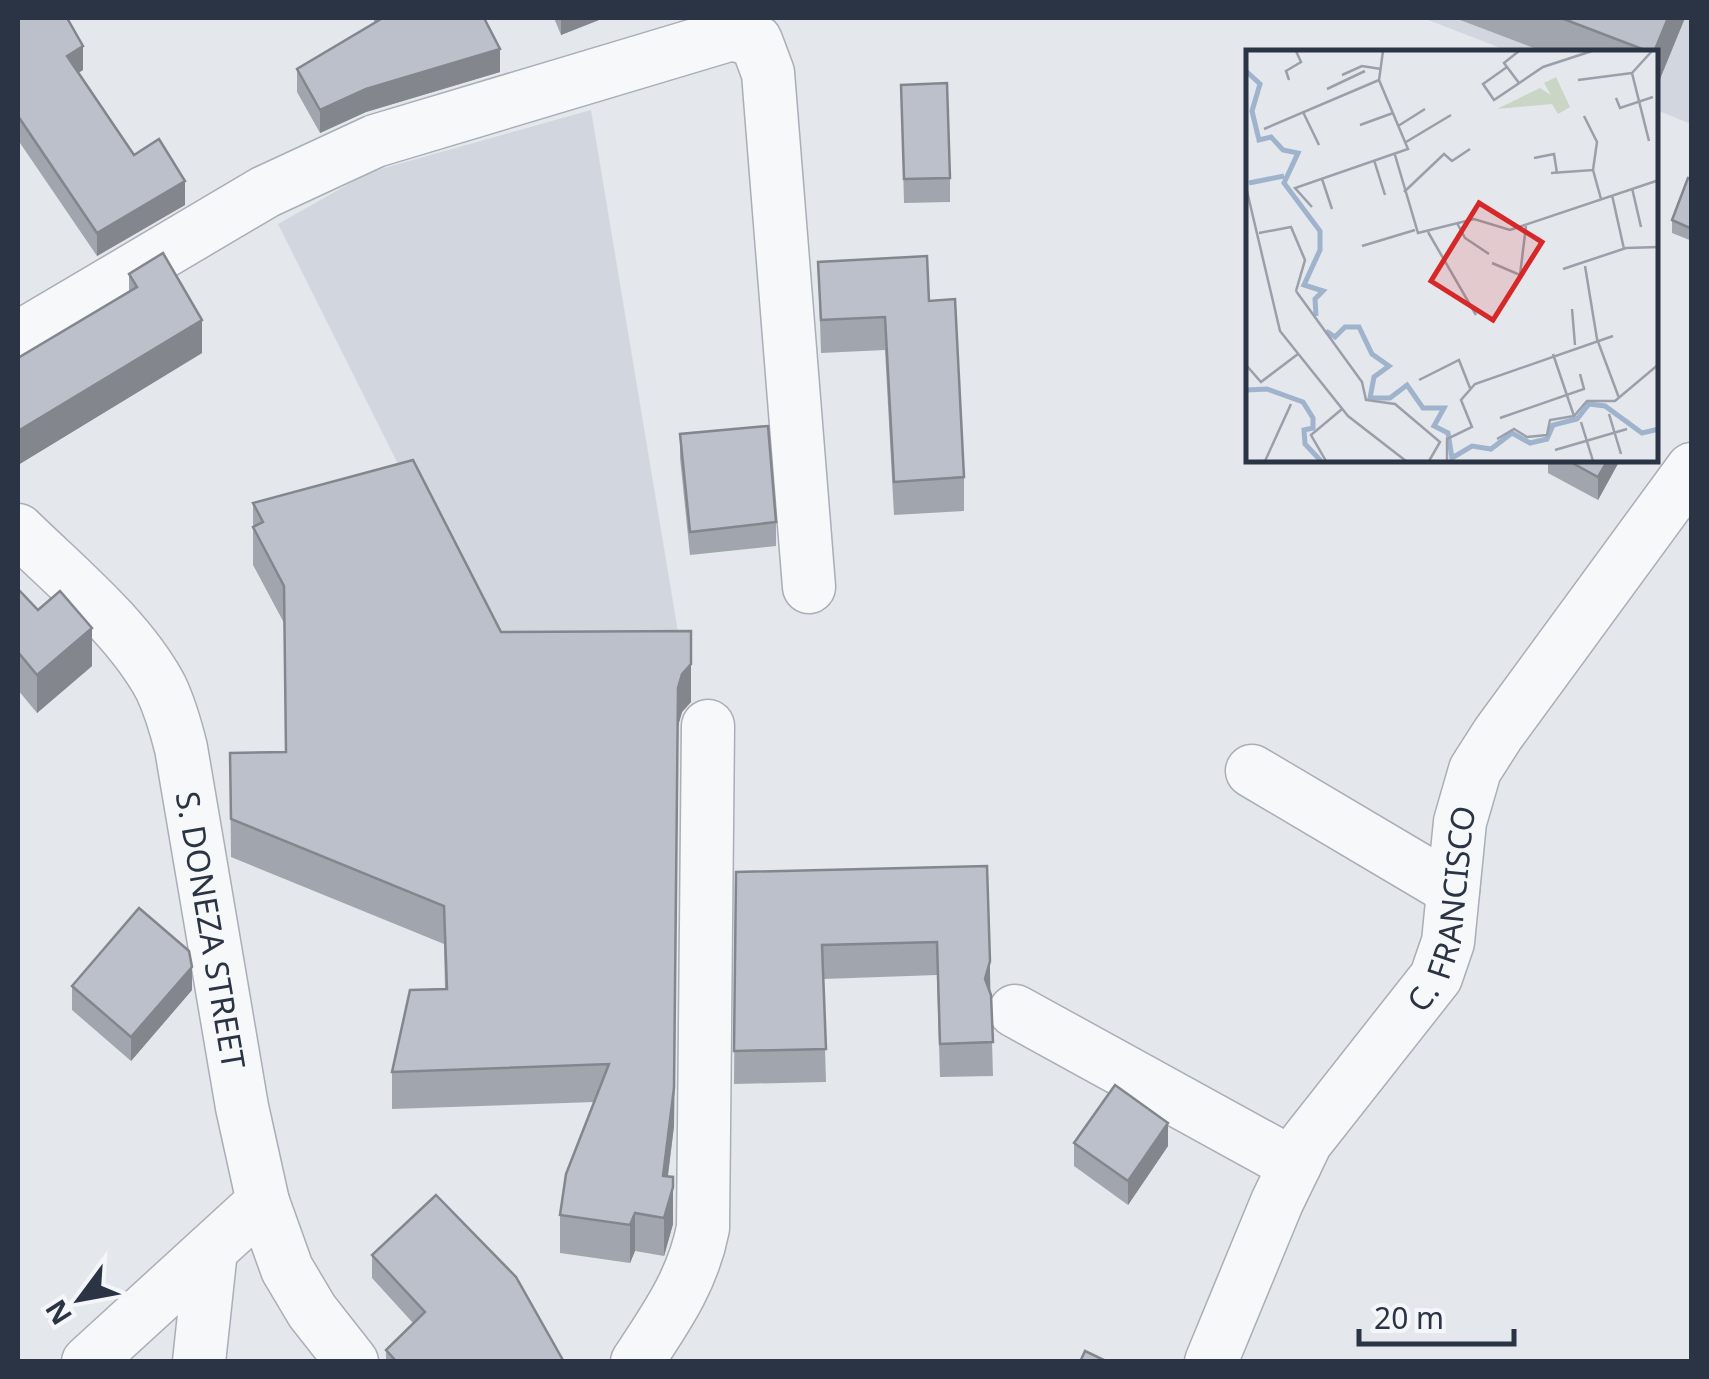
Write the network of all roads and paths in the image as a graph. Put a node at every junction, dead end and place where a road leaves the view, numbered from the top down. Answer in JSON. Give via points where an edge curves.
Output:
{"nodes":[{"id":1,"x":18,"y":338,"type":"edge"},
{"id":2,"x":1692,"y":469,"type":"edge"},
{"id":3,"x":18,"y":530,"type":"edge"},
{"id":4,"x":809,"y":587,"type":"dead end"},
{"id":5,"x":708,"y":726,"type":"dead end"},
{"id":6,"x":1252,"y":771,"type":"dead end"},
{"id":7,"x":1453,"y":890,"type":"junction"},
{"id":8,"x":1015,"y":1011,"type":"dead end"},
{"id":9,"x":1295,"y":1165,"type":"junction"},
{"id":10,"x":263,"y":1202,"type":"junction"},
{"id":11,"x":211,"y":1250,"type":"junction"},
{"id":12,"x":88,"y":1362,"type":"edge"},
{"id":13,"x":200,"y":1362,"type":"edge"},
{"id":14,"x":352,"y":1362,"type":"edge"},
{"id":15,"x":638,"y":1362,"type":"edge"},
{"id":16,"x":1211,"y":1362,"type":"edge"}],
"edges":[{"from":1,"to":4,"type":"street","via":[[265,192],[375,141],[732,34],[756,41],[768,73]]},
{"from":2,"to":7,"type":"street","name":"C. FRANCISCO","via":[[1476,770],[1460,822]]},
{"from":3,"to":10,"type":"street","name":"S. DONEZA STREET","via":[[114,624],[160,686],[172,715]]},
{"from":5,"to":15,"type":"street","via":[[703,1228],[681,1294]]},
{"from":6,"to":7,"type":"street"},
{"from":7,"to":9,"type":"street","name":"C. FRANCISCO","via":[[1448,942],[1436,976]]},
{"from":8,"to":9,"type":"street"},
{"from":9,"to":16,"type":"street","name":"C. FRANCISCO"},
{"from":10,"to":11,"type":"street"},
{"from":10,"to":14,"type":"street","name":"S. DONEZA STREET","via":[[287,1269]]},
{"from":11,"to":12,"type":"street"},
{"from":11,"to":13,"type":"street"}]}
